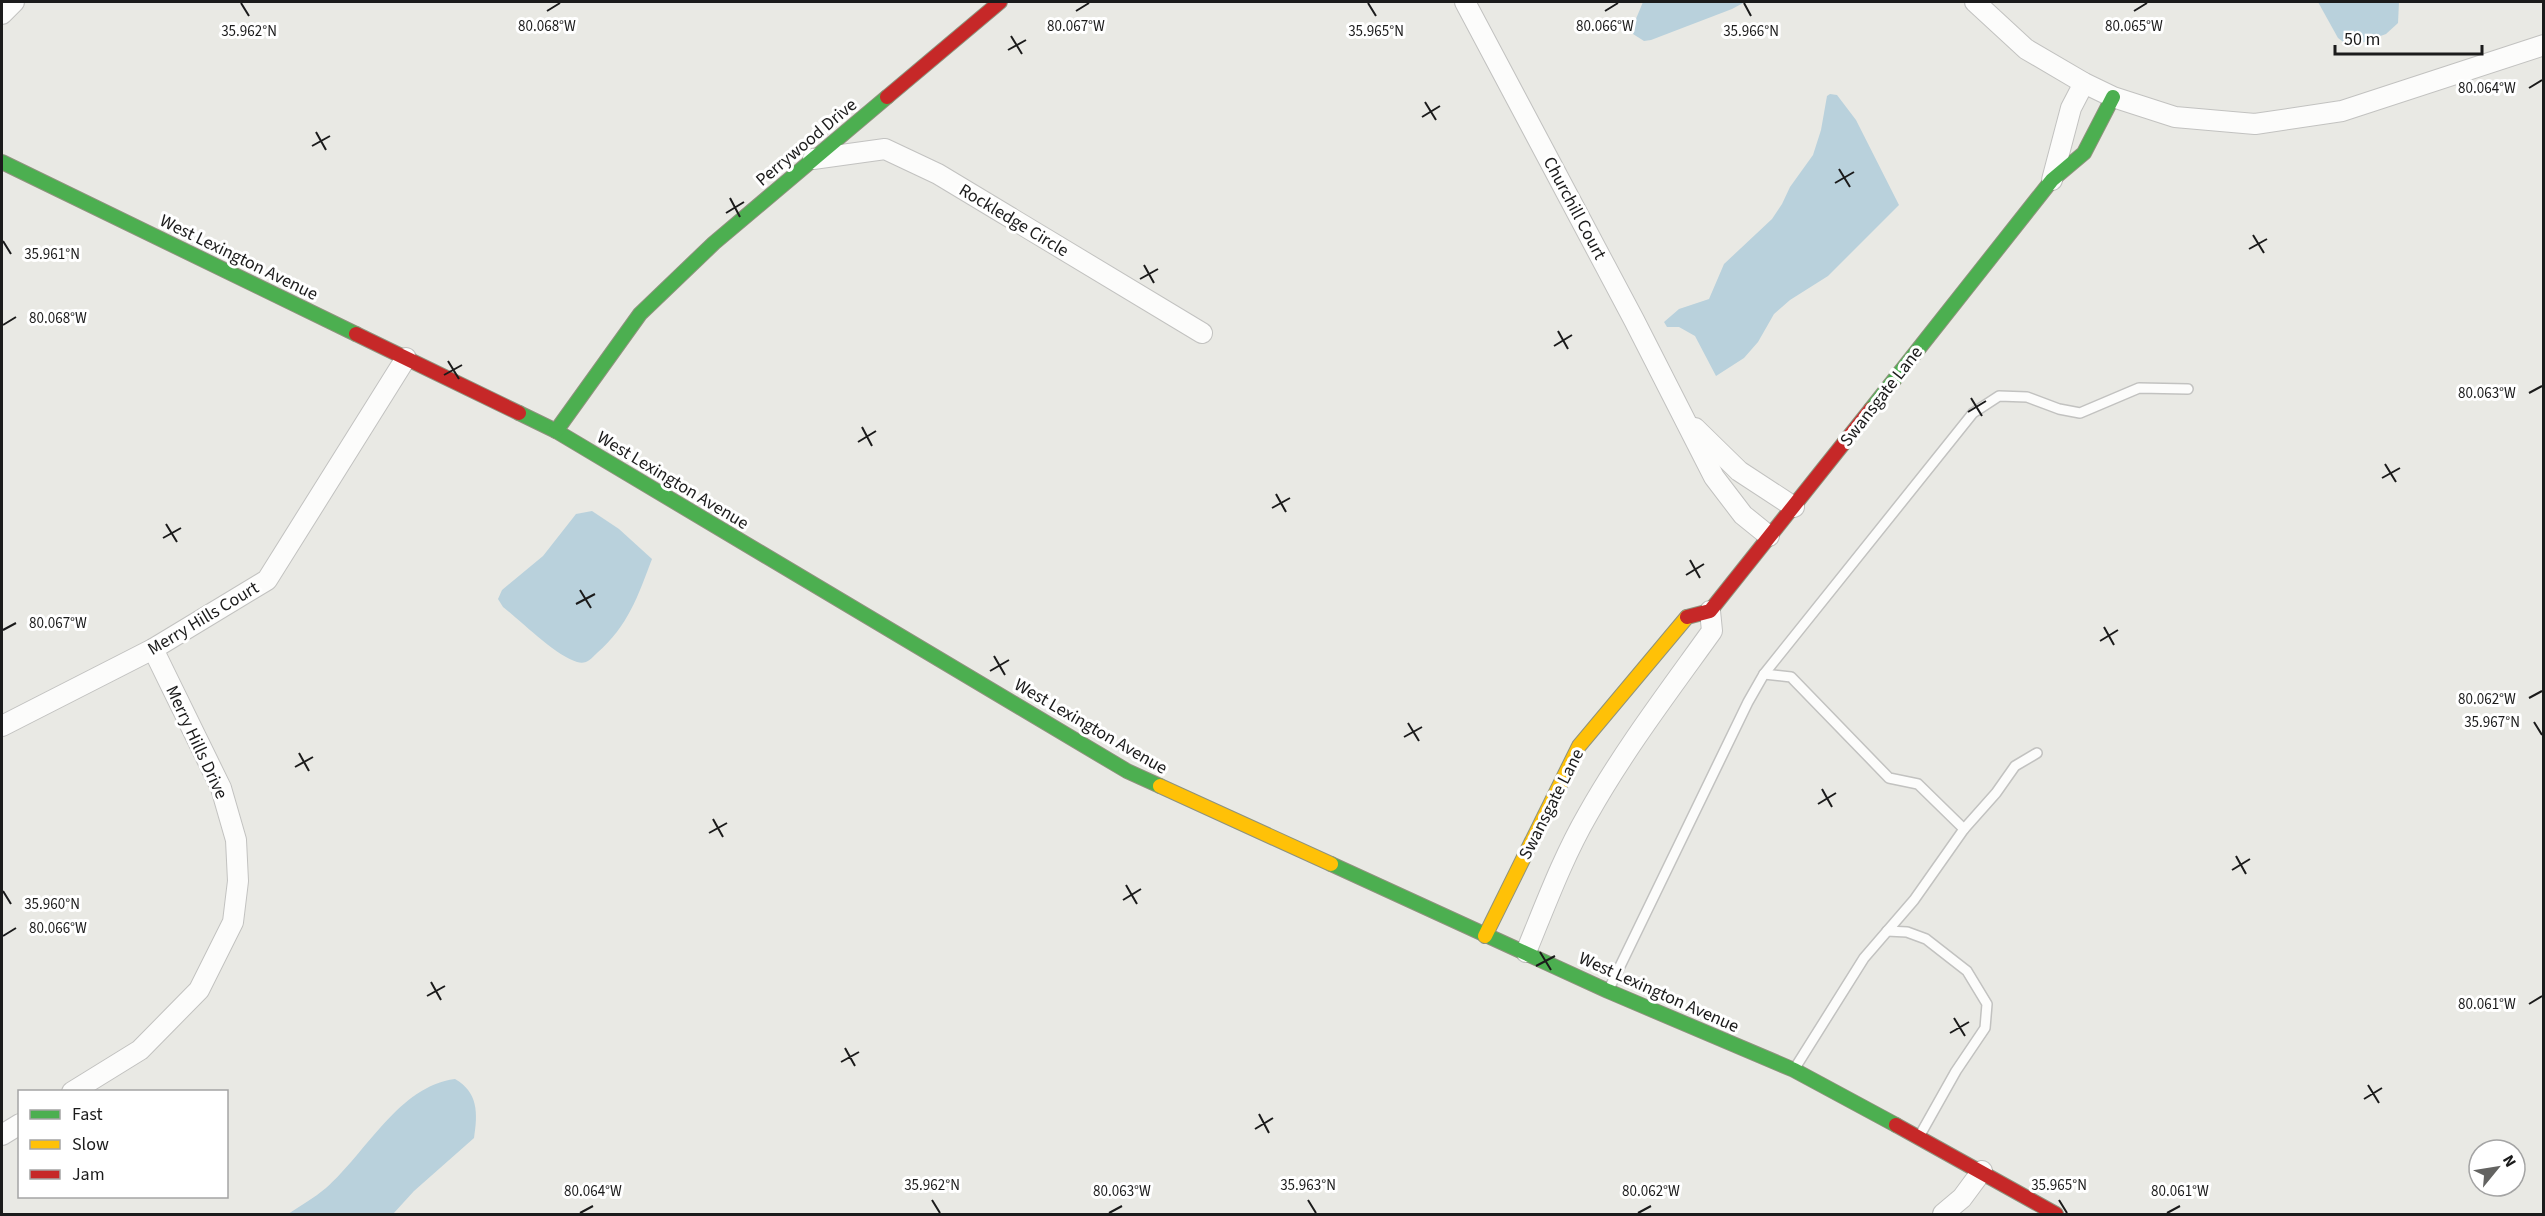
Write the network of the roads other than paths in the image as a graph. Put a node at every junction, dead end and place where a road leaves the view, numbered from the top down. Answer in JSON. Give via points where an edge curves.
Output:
{"nodes":[{"id":1,"x":14,"y":2,"type":"edge"},
{"id":2,"x":1000,"y":2,"type":"edge"},
{"id":3,"x":1466,"y":2,"type":"edge"},
{"id":4,"x":1975,"y":2,"type":"edge"},
{"id":5,"x":2,"y":14,"type":"edge"},
{"id":6,"x":2544,"y":45,"type":"edge"},
{"id":7,"x":2084,"y":83,"type":"junction"},
{"id":8,"x":2113,"y":97,"type":"junction"},
{"id":9,"x":813,"y":159,"type":"junction"},
{"id":10,"x":2,"y":162,"type":"edge"},
{"id":11,"x":2052,"y":180,"type":"junction"},
{"id":12,"x":1202,"y":333,"type":"dead end"},
{"id":13,"x":406,"y":358,"type":"junction"},
{"id":14,"x":2188,"y":389,"type":"dead end"},
{"id":15,"x":1682,"y":416,"type":"junction"},
{"id":16,"x":556,"y":431,"type":"junction"},
{"id":17,"x":1794,"y":507,"type":"junction"},
{"id":18,"x":1769,"y":536,"type":"junction"},
{"id":19,"x":1710,"y":611,"type":"junction"},
{"id":20,"x":153,"y":649,"type":"junction"},
{"id":21,"x":1764,"y":675,"type":"junction"},
{"id":22,"x":2,"y":726,"type":"edge"},
{"id":23,"x":2037,"y":753,"type":"dead end"},
{"id":24,"x":1964,"y":829,"type":"junction"},
{"id":25,"x":1887,"y":931,"type":"junction"},
{"id":26,"x":1485,"y":936,"type":"junction"},
{"id":27,"x":1526,"y":952,"type":"junction"},
{"id":28,"x":1608,"y":991,"type":"junction"},
{"id":29,"x":1794,"y":1070,"type":"junction"},
{"id":30,"x":75,"y":1090,"type":"edge"},
{"id":31,"x":18,"y":1125,"type":"edge"},
{"id":32,"x":2,"y":1136,"type":"edge"},
{"id":33,"x":1919,"y":1138,"type":"junction"},
{"id":34,"x":1982,"y":1171,"type":"junction"},
{"id":35,"x":1943,"y":1215,"type":"edge"},
{"id":36,"x":2056,"y":1215,"type":"edge"}],
"edges":[{"from":1,"to":5,"type":"street"},
{"from":2,"to":9,"type":"street","name":"Perrywood Drive"},
{"from":3,"to":15,"type":"street","name":"Churchill Court"},
{"from":4,"to":7,"type":"street","via":[[2026,49]]},
{"from":6,"to":8,"type":"street","via":[[2342,111],[2255,124],[2175,117]]},
{"from":7,"to":8,"type":"street"},
{"from":7,"to":11,"type":"street","name":"Swansgate Lane","via":[[2071,108]]},
{"from":8,"to":11,"type":"street","name":"Swansgate Lane","via":[[2084,153]]},
{"from":9,"to":12,"type":"street","name":"Rockledge Circle","via":[[885,149],[938,174]]},
{"from":9,"to":16,"type":"street","name":"Perrywood Drive","via":[[714,243],[640,314]]},
{"from":10,"to":13,"type":"street","name":"West Lexington Avenue"},
{"from":11,"to":17,"type":"street","name":"Swansgate Lane"},
{"from":13,"to":16,"type":"street","name":"West Lexington Avenue"},
{"from":13,"to":20,"type":"street","name":"Merry Hills Court","via":[[267,580]]},
{"from":14,"to":21,"type":"lane","via":[[2139,388],[2080,413],[2027,397],[1999,396],[1973,412]]},
{"from":15,"to":17,"type":"street","name":"Churchill Court","via":[[1739,471]]},
{"from":15,"to":18,"type":"street","name":"Churchill Court","via":[[1714,477],[1743,515]]},
{"from":16,"to":26,"type":"street","name":"West Lexington Avenue","via":[[1127,771]]},
{"from":17,"to":18,"type":"street","name":"Swansgate Lane"},
{"from":18,"to":19,"type":"street","name":"Swansgate Lane"},
{"from":19,"to":26,"type":"street","name":"Swansgate Lane","via":[[1686,617],[1579,746]]},
{"from":19,"to":27,"type":"street","name":"Swansgate Lane","via":[[1712,631],[1643,726],[1588,814]]},
{"from":20,"to":22,"type":"street","name":"Merry Hills Court"},
{"from":20,"to":30,"type":"street","name":"Merry Hills Drive","via":[[221,788],[236,840],[238,881],[233,922],[199,990],[140,1050]]},
{"from":21,"to":24,"type":"lane","via":[[1791,677],[1889,778],[1918,784]]},
{"from":21,"to":28,"type":"lane"},
{"from":23,"to":24,"type":"lane","via":[[2015,766]]},
{"from":24,"to":25,"type":"lane"},
{"from":25,"to":29,"type":"lane","via":[[1864,958]]},
{"from":25,"to":33,"type":"lane","via":[[1907,932],[1926,939],[1967,971],[1987,1004],[1985,1028]]},
{"from":26,"to":27,"type":"street","name":"West Lexington Avenue"},
{"from":27,"to":28,"type":"street","name":"West Lexington Avenue"},
{"from":28,"to":29,"type":"street","name":"West Lexington Avenue"},
{"from":29,"to":33,"type":"street","name":"West Lexington Avenue"},
{"from":31,"to":32,"type":"street"},
{"from":33,"to":34,"type":"street","name":"West Lexington Avenue"},
{"from":34,"to":35,"type":"street"},
{"from":34,"to":36,"type":"street","name":"West Lexington Avenue"}]}
